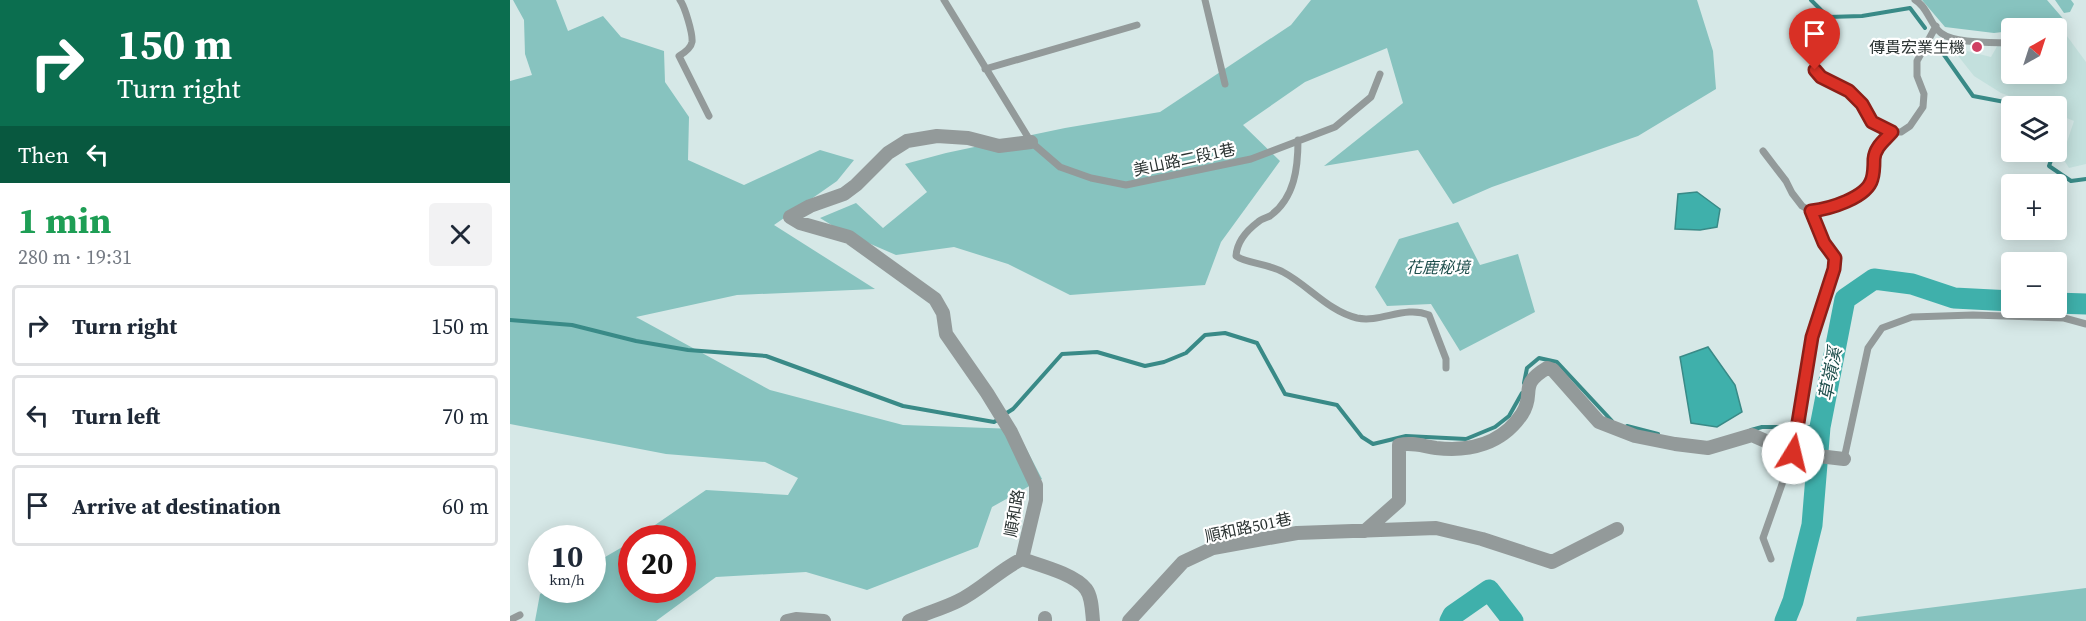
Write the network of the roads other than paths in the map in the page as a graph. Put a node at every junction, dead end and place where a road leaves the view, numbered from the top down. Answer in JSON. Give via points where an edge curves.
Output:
{"nodes":[{"id":1,"x":680,"y":0,"type":"edge"},
{"id":2,"x":944,"y":0,"type":"edge"},
{"id":3,"x":1205,"y":0,"type":"edge"},
{"id":4,"x":1915,"y":0,"type":"edge"},
{"id":5,"x":1137,"y":25,"type":"dead end"},
{"id":6,"x":1936,"y":26,"type":"junction"},
{"id":7,"x":2001,"y":42,"type":"edge"},
{"id":8,"x":985,"y":69,"type":"junction"},
{"id":9,"x":1815,"y":70,"type":"dead end"},
{"id":10,"x":1380,"y":74,"type":"dead end"},
{"id":11,"x":1225,"y":84,"type":"dead end"},
{"id":12,"x":709,"y":116,"type":"dead end"},
{"id":13,"x":1892,"y":132,"type":"junction"},
{"id":14,"x":1298,"y":140,"type":"junction"},
{"id":15,"x":1031,"y":142,"type":"junction"},
{"id":16,"x":1763,"y":152,"type":"dead end"},
{"id":17,"x":1811,"y":211,"type":"junction"},
{"id":18,"x":2086,"y":324,"type":"edge"},
{"id":19,"x":1446,"y":368,"type":"dead end"},
{"id":20,"x":1793,"y":453,"type":"junction"},
{"id":21,"x":1844,"y":459,"type":"joint"},
{"id":22,"x":1617,"y":529,"type":"dead end"},
{"id":23,"x":1365,"y":531,"type":"junction"},
{"id":24,"x":1022,"y":559,"type":"junction"},
{"id":25,"x":1771,"y":559,"type":"dead end"},
{"id":26,"x":520,"y":615,"type":"dead end"},
{"id":27,"x":510,"y":620,"type":"edge"},
{"id":28,"x":787,"y":621,"type":"edge"},
{"id":29,"x":824,"y":621,"type":"edge"},
{"id":30,"x":909,"y":621,"type":"edge"},
{"id":31,"x":1093,"y":621,"type":"edge"},
{"id":32,"x":1129,"y":621,"type":"edge"}],
"edges":[{"from":1,"to":12,"type":"lane","via":[[692,42],[679,56]]},
{"from":2,"to":8,"type":"lane","name":"美山路二段1巷"},
{"from":3,"to":11,"type":"lane"},
{"from":4,"to":6,"type":"lane"},
{"from":5,"to":8,"type":"lane"},
{"from":6,"to":7,"type":"lane","via":[[1941,33],[1956,39]]},
{"from":6,"to":13,"type":"lane","via":[[1917,62],[1923,107],[1910,126]]},
{"from":8,"to":15,"type":"lane","name":"美山路二段1巷"},
{"from":9,"to":13,"type":"lane","via":[[1849,91],[1872,122]]},
{"from":10,"to":14,"type":"lane","name":"美山路二段1巷","via":[[1371,97],[1357,110],[1335,127]]},
{"from":13,"to":17,"type":"lane","via":[[1878,146],[1872,181],[1863,192],[1824,210]]},
{"from":14,"to":15,"type":"lane","name":"美山路二段1巷","via":[[1251,159],[1126,185],[1060,167]]},
{"from":14,"to":19,"type":"lane","via":[[1298,166],[1292,186],[1282,204],[1241,238],[1236,256],[1284,272],[1333,308],[1357,318],[1399,312],[1429,315]]},
{"from":15,"to":24,"type":"street","name":"順和路","via":[[999,146],[937,136],[907,141],[888,153],[844,194],[790,217],[849,237],[935,299],[943,313],[946,334],[998,410],[1036,485]]},
{"from":16,"to":17,"type":"lane","via":[[1797,200]]},
{"from":17,"to":20,"type":"lane","via":[[1835,258],[1812,337]]},
{"from":18,"to":21,"type":"lane","via":[[2064,318],[1973,315],[1912,317],[1882,328],[1868,348]]},
{"from":20,"to":21,"type":"street"},
{"from":20,"to":23,"type":"street","via":[[1752,435],[1708,448],[1635,436],[1599,422],[1547,368],[1533,376],[1526,407],[1498,439],[1470,449],[1399,445],[1399,501]]},
{"from":20,"to":25,"type":"lane","via":[[1763,538]]},
{"from":22,"to":23,"type":"street","name":"順和路501巷","via":[[1552,562],[1436,528]]},
{"from":23,"to":32,"type":"street","name":"順和路501巷","via":[[1297,533],[1213,548],[1184,562]]},
{"from":24,"to":30,"type":"street","name":"順和路","via":[[958,601]]},
{"from":24,"to":31,"type":"street","name":"順和路","via":[[1081,584],[1090,600]]},
{"from":26,"to":27,"type":"lane"},
{"from":28,"to":29,"type":"street"}]}
